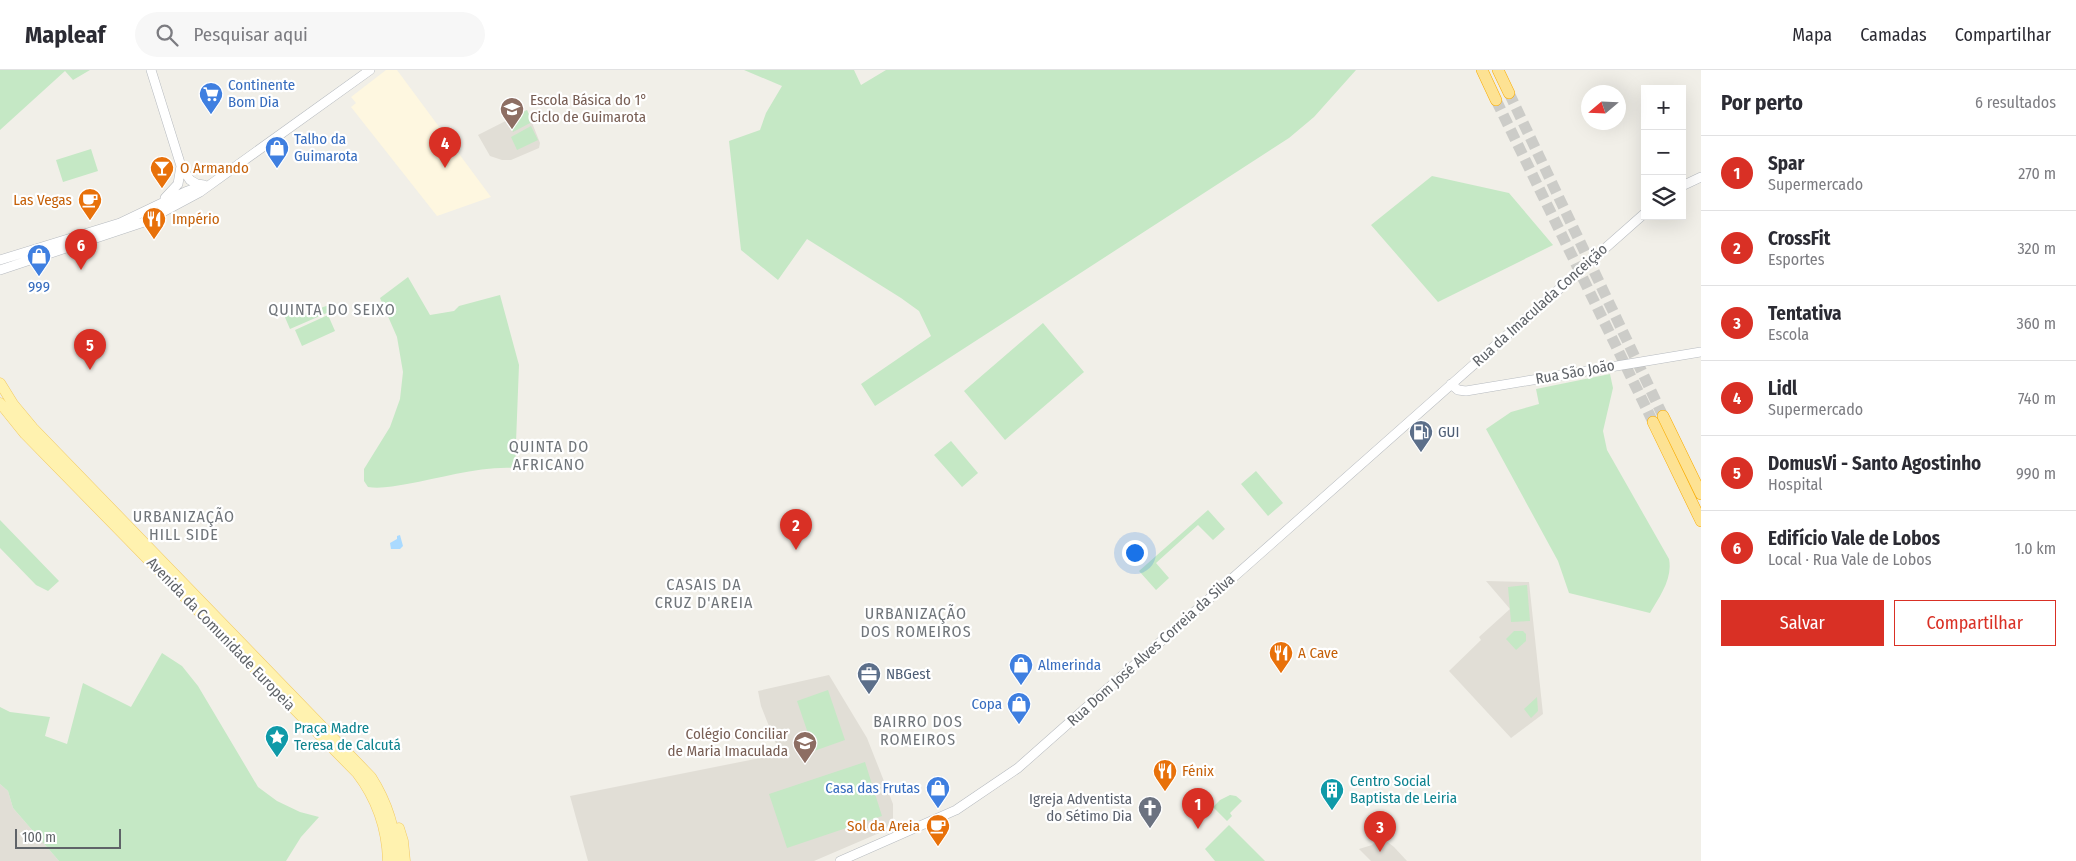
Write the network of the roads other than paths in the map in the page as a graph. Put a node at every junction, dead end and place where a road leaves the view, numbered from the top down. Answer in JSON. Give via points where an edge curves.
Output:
{"nodes":[{"id":1,"x":151,"y":70,"type":"edge"},
{"id":2,"x":370,"y":70,"type":"edge"},
{"id":3,"x":1482,"y":70,"type":"edge"},
{"id":4,"x":1498,"y":70,"type":"edge"},
{"id":5,"x":1509,"y":93,"type":"tunnel mouth"},
{"id":6,"x":1496,"y":100,"type":"tunnel mouth"},
{"id":7,"x":181,"y":166,"type":"junction"},
{"id":8,"x":186,"y":175,"type":"junction"},
{"id":9,"x":1701,"y":177,"type":"edge"},
{"id":10,"x":214,"y":182,"type":"junction"},
{"id":11,"x":1686,"y":184,"type":"edge"},
{"id":12,"x":204,"y":185,"type":"junction"},
{"id":13,"x":186,"y":192,"type":"junction"},
{"id":14,"x":158,"y":205,"type":"junction"},
{"id":15,"x":172,"y":208,"type":"junction"},
{"id":16,"x":1641,"y":216,"type":"edge"},
{"id":17,"x":0,"y":260,"type":"edge"},
{"id":18,"x":0,"y":270,"type":"edge"},
{"id":19,"x":1701,"y":352,"type":"edge"},
{"id":20,"x":0,"y":383,"type":"edge"},
{"id":21,"x":1451,"y":384,"type":"junction"},
{"id":22,"x":1436,"y":398,"type":"joint"},
{"id":23,"x":0,"y":403,"type":"edge"},
{"id":24,"x":1664,"y":416,"type":"tunnel mouth"},
{"id":25,"x":1652,"y":422,"type":"tunnel mouth"},
{"id":26,"x":1701,"y":494,"type":"edge"},
{"id":27,"x":1701,"y":521,"type":"edge"},
{"id":28,"x":388,"y":810,"type":"junction"},
{"id":29,"x":388,"y":861,"type":"edge"},
{"id":30,"x":397,"y":861,"type":"edge"},
{"id":31,"x":405,"y":861,"type":"edge"},
{"id":32,"x":840,"y":861,"type":"edge"}],
"edges":[{"from":1,"to":7,"type":"main road"},
{"from":2,"to":10,"type":"main road"},
{"from":3,"to":6,"type":"highway"},
{"from":4,"to":5,"type":"highway"},
{"from":7,"to":8,"type":"main road"},
{"from":7,"to":14,"type":"main road","via":[[176,188]]},
{"from":8,"to":12,"type":"main road","via":[[194,183]]},
{"from":8,"to":13,"type":"main road"},
{"from":9,"to":11,"type":"main road"},
{"from":10,"to":12,"type":"main road"},
{"from":10,"to":15,"type":"main road"},
{"from":12,"to":13,"type":"main road"},
{"from":13,"to":14,"type":"main road"},
{"from":13,"to":15,"type":"main road"},
{"from":14,"to":17,"type":"main road","via":[[120,223]]},
{"from":15,"to":18,"type":"main road","via":[[127,229]]},
{"from":16,"to":21,"type":"main road","name":"Rua da Imaculada Conceição"},
{"from":19,"to":21,"type":"main road","name":"Rua São João","via":[[1466,391]]},
{"from":20,"to":28,"type":"main road","name":"Avenida da Comunidade Europeia","via":[[33,428],[351,754],[374,781]]},
{"from":21,"to":22,"type":"main road","name":"Rua da Imaculada Conceição"},
{"from":22,"to":32,"type":"main road","name":"Rua Dom José Alves Correia da Silva","via":[[1018,768],[956,810]]},
{"from":23,"to":29,"type":"main road","name":"Avenida da Comunidade Europeia","via":[[25,434],[357,773],[382,818]]},
{"from":24,"to":26,"type":"highway"},
{"from":25,"to":27,"type":"highway"},
{"from":28,"to":30,"type":"main road","name":"Avenida da Comunidade Europeia"},
{"from":28,"to":31,"type":"main road","via":[[401,833]]}]}
